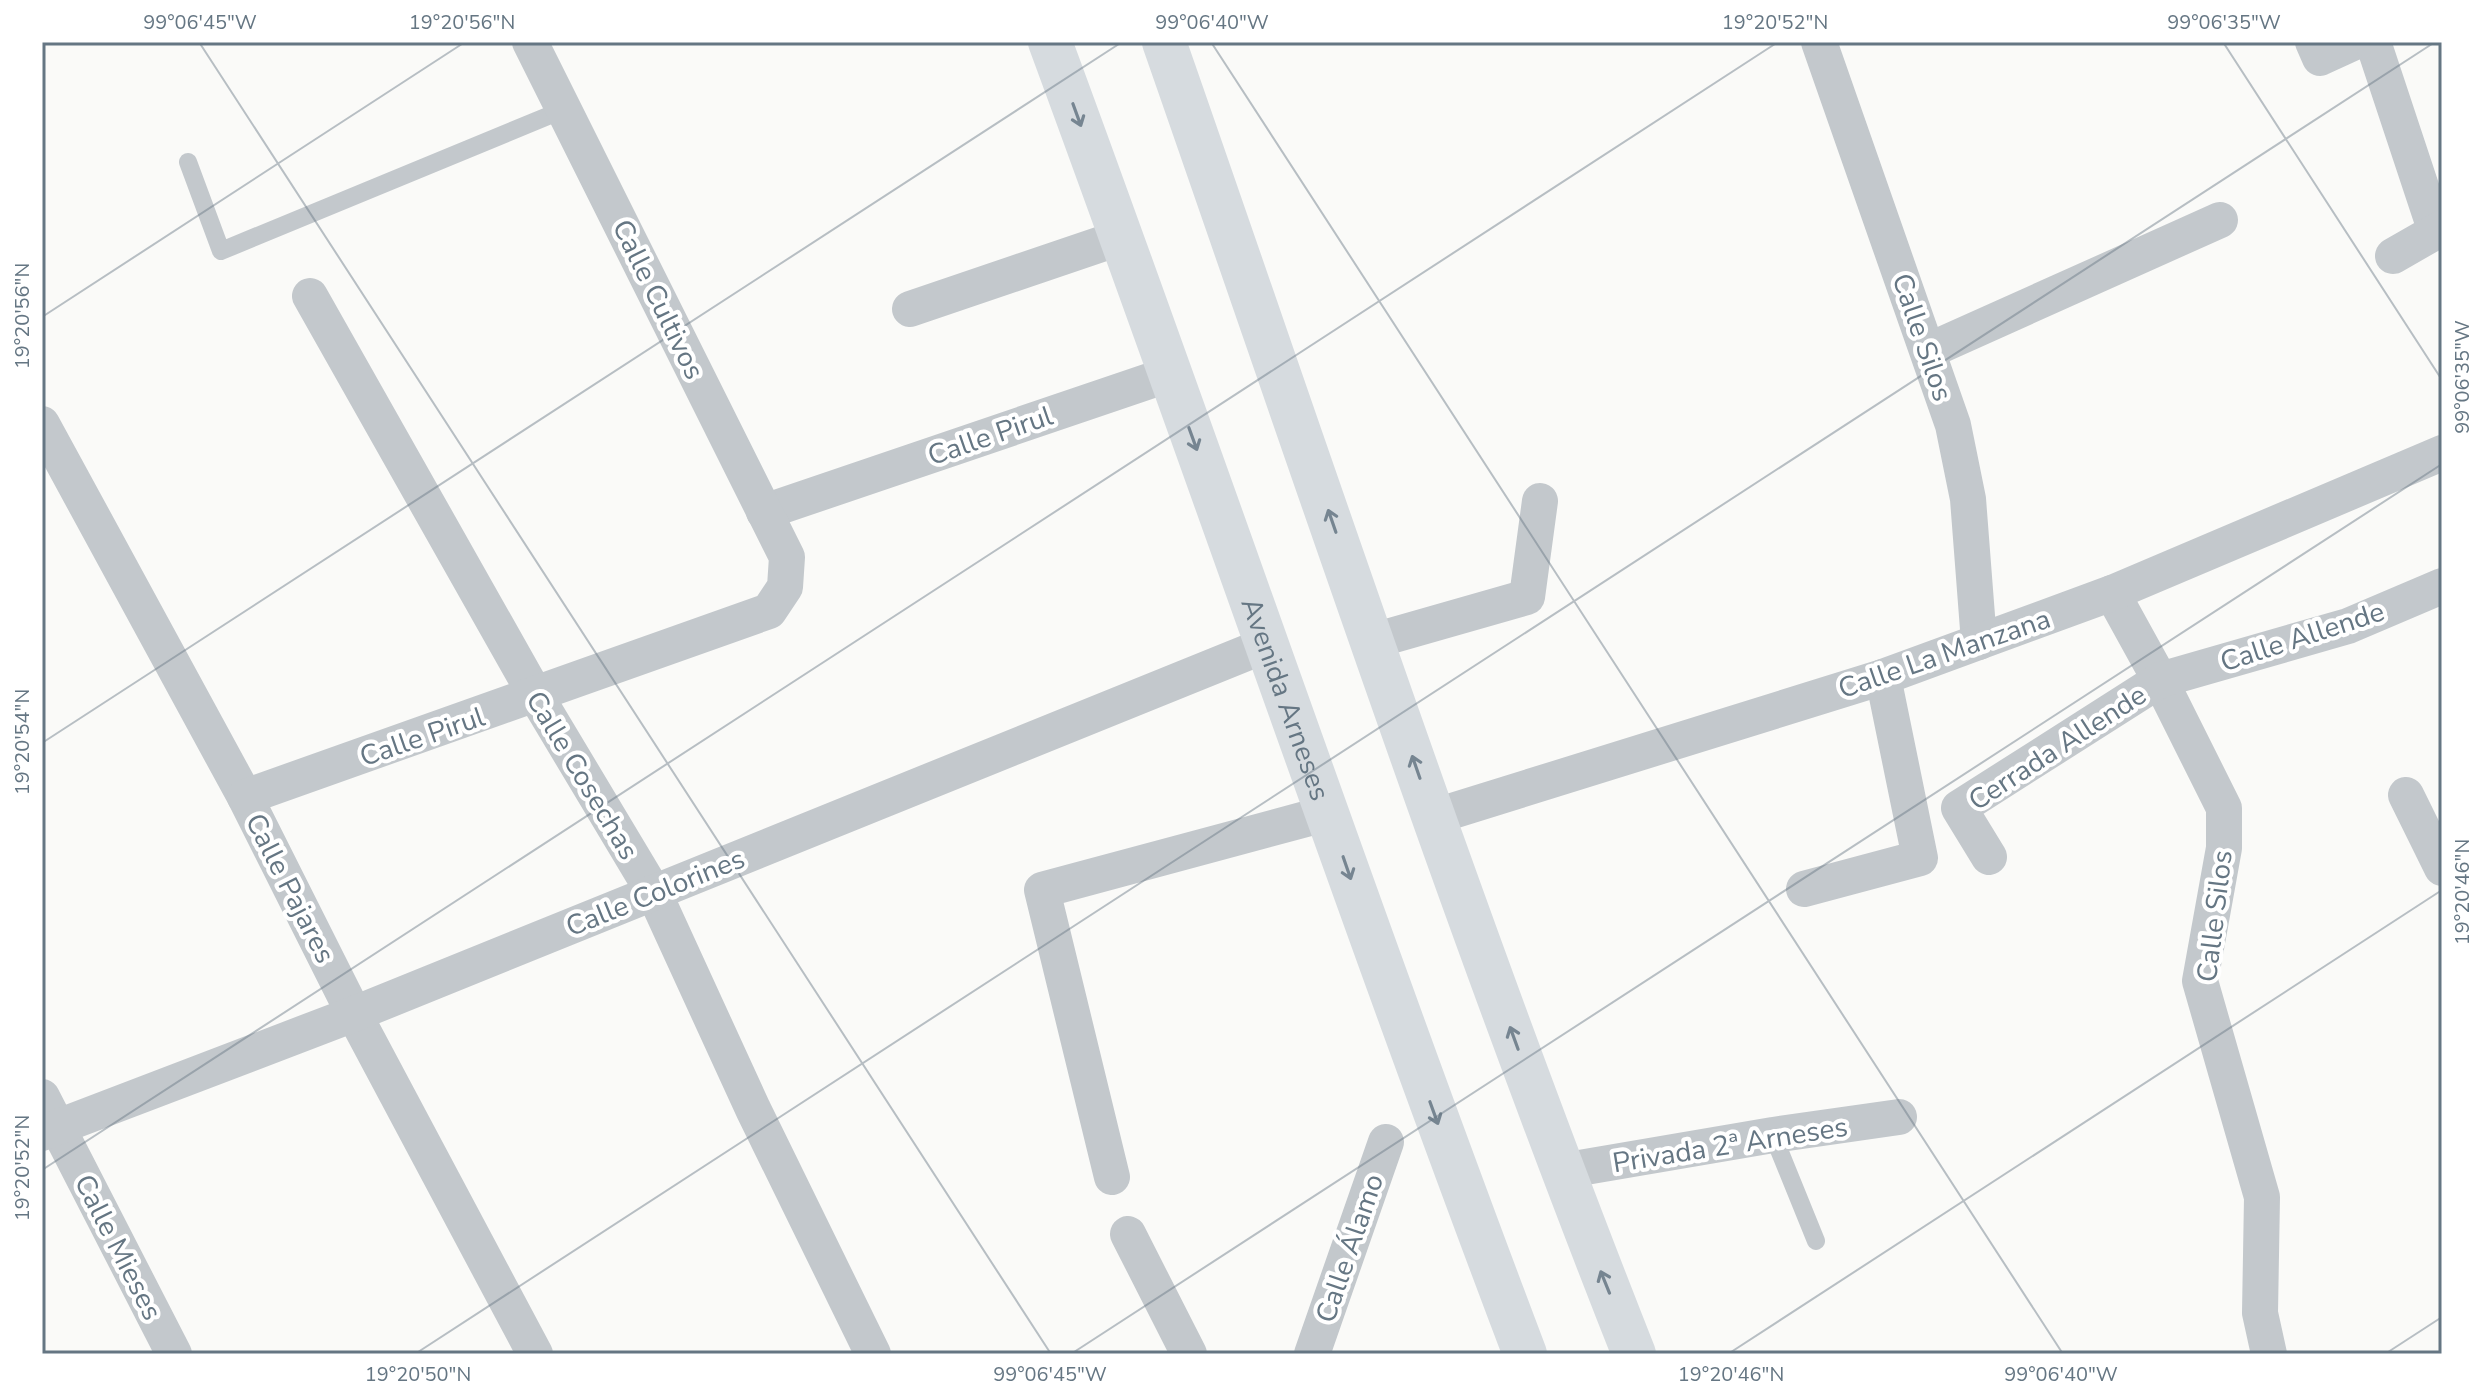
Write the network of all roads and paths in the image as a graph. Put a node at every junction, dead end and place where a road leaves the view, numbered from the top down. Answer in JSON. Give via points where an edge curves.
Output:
{"nodes":[{"id":1,"x":530,"y":42,"type":"edge"},
{"id":2,"x":1050,"y":42,"type":"edge"},
{"id":3,"x":1164,"y":42,"type":"edge"},
{"id":4,"x":1819,"y":42,"type":"edge"},
{"id":5,"x":2313,"y":42,"type":"edge"},
{"id":6,"x":2355,"y":42,"type":"edge"},
{"id":7,"x":2373,"y":42,"type":"edge"},
{"id":8,"x":565,"y":109,"type":"junction"},
{"id":9,"x":188,"y":162,"type":"dead end"},
{"id":10,"x":2220,"y":220,"type":"dead end"},
{"id":11,"x":2439,"y":230,"type":"edge"},
{"id":12,"x":1122,"y":237,"type":"junction"},
{"id":13,"x":2393,"y":256,"type":"dead end"},
{"id":14,"x":310,"y":296,"type":"dead end"},
{"id":15,"x":910,"y":309,"type":"dead end"},
{"id":16,"x":1928,"y":351,"type":"junction"},
{"id":17,"x":1170,"y":374,"type":"junction"},
{"id":18,"x":42,"y":424,"type":"edge"},
{"id":19,"x":2442,"y":453,"type":"edge"},
{"id":20,"x":1540,"y":501,"type":"dead end"},
{"id":21,"x":764,"y":512,"type":"junction"},
{"id":22,"x":787,"y":557,"type":"joint"},
{"id":23,"x":2442,"y":586,"type":"edge"},
{"id":24,"x":2112,"y":593,"type":"junction"},
{"id":25,"x":1373,"y":641,"type":"junction"},
{"id":26,"x":1979,"y":642,"type":"junction"},
{"id":27,"x":1266,"y":645,"type":"junction"},
{"id":28,"x":1883,"y":677,"type":"junction"},
{"id":29,"x":2160,"y":680,"type":"junction"},
{"id":30,"x":536,"y":696,"type":"junction"},
{"id":31,"x":2406,"y":795,"type":"dead end"},
{"id":32,"x":245,"y":797,"type":"junction"},
{"id":33,"x":1328,"y":813,"type":"junction"},
{"id":34,"x":1433,"y":817,"type":"junction"},
{"id":35,"x":1989,"y":857,"type":"dead end"},
{"id":36,"x":2442,"y":868,"type":"edge"},
{"id":37,"x":1804,"y":889,"type":"dead end"},
{"id":38,"x":654,"y":893,"type":"junction"},
{"id":39,"x":354,"y":1014,"type":"junction"},
{"id":40,"x":1899,"y":1117,"type":"dead end"},
{"id":41,"x":47,"y":1119,"type":"edge"},
{"id":42,"x":1773,"y":1135,"type":"junction"},
{"id":43,"x":1386,"y":1142,"type":"dead end"},
{"id":44,"x":1562,"y":1171,"type":"junction"},
{"id":45,"x":1112,"y":1177,"type":"dead end"},
{"id":46,"x":1128,"y":1234,"type":"dead end"},
{"id":47,"x":1816,"y":1241,"type":"dead end"},
{"id":48,"x":174,"y":1354,"type":"edge"},
{"id":49,"x":535,"y":1354,"type":"edge"},
{"id":50,"x":873,"y":1354,"type":"edge"},
{"id":51,"x":1189,"y":1354,"type":"edge"},
{"id":52,"x":1312,"y":1354,"type":"edge"},
{"id":53,"x":1525,"y":1354,"type":"edge"},
{"id":54,"x":1634,"y":1354,"type":"edge"},
{"id":55,"x":2269,"y":1354,"type":"edge"}],
"edges":[{"from":1,"to":8,"type":"street","name":"Calle Cultivos"},
{"from":2,"to":12,"type":"main road","name":"Avenida Arneses","one_way":true},
{"from":25,"to":3,"type":"main road","one_way":true},
{"from":4,"to":16,"type":"street","name":"Calle Silos"},
{"from":5,"to":6,"type":"street","via":[[2320,58]]},
{"from":7,"to":11,"type":"street"},
{"from":8,"to":9,"type":"lane","via":[[221,251]]},
{"from":8,"to":21,"type":"street","name":"Calle Cultivos"},
{"from":10,"to":16,"type":"street"},
{"from":11,"to":13,"type":"street"},
{"from":12,"to":15,"type":"street"},
{"from":12,"to":17,"type":"main road","name":"Avenida Arneses"},
{"from":14,"to":30,"type":"street","name":"Calle Cosechas"},
{"from":16,"to":26,"type":"street","name":"Calle Silos","via":[[1953,425],[1968,499]]},
{"from":17,"to":21,"type":"street","name":"Calle Pirul"},
{"from":17,"to":27,"type":"main road","name":"Avenida Arneses","one_way":true},
{"from":18,"to":32,"type":"street","name":"Calle Pajares"},
{"from":19,"to":24,"type":"street","name":"Calle La Manzana"},
{"from":20,"to":25,"type":"street","via":[[1527,597]]},
{"from":21,"to":22,"type":"street","name":"Calle Cultivos"},
{"from":22,"to":30,"type":"street","name":"Calle Pirul","via":[[785,587],[769,611]]},
{"from":23,"to":29,"type":"street","name":"Calle Allende","via":[[2348,626]]},
{"from":24,"to":26,"type":"street","name":"Calle La Manzana"},
{"from":24,"to":29,"type":"street","name":"Calle Silos"},
{"from":34,"to":25,"type":"main road","one_way":true},
{"from":26,"to":28,"type":"street","name":"Calle La Manzana"},
{"from":27,"to":33,"type":"main road","name":"Avenida Arneses"},
{"from":27,"to":38,"type":"street","name":"Calle Colorines"},
{"from":28,"to":34,"type":"street","name":"Calle La Manzana"},
{"from":28,"to":37,"type":"street","via":[[1920,858]]},
{"from":29,"to":35,"type":"street","name":"Cerrada Allende","via":[[1959,808]]},
{"from":29,"to":55,"type":"street","name":"Calle Silos","via":[[2224,808],[2224,848],[2200,981],[2262,1197],[2260,1313]]},
{"from":30,"to":32,"type":"street","name":"Calle Pirul"},
{"from":30,"to":38,"type":"street","name":"Calle Cosechas"},
{"from":31,"to":36,"type":"street"},
{"from":32,"to":39,"type":"street","name":"Calle Pajares"},
{"from":33,"to":45,"type":"street","via":[[1042,890]]},
{"from":33,"to":53,"type":"main road","name":"Avenida Arneses","one_way":true},
{"from":44,"to":34,"type":"main road","one_way":true},
{"from":38,"to":39,"type":"street","name":"Calle Colorines"},
{"from":38,"to":50,"type":"street","name":"Calle Cosechas"},
{"from":39,"to":41,"type":"street","name":"Calle Colorines"},
{"from":39,"to":49,"type":"street","name":"Calle Pajares"},
{"from":40,"to":42,"type":"street","name":"Privada 2ª Arneses"},
{"from":41,"to":48,"type":"street","name":"Calle Mieses"},
{"from":42,"to":44,"type":"street","name":"Privada 2ª Arneses"},
{"from":42,"to":47,"type":"lane"},
{"from":43,"to":52,"type":"street","name":"Calle Álamo"},
{"from":54,"to":44,"type":"main road","one_way":true},
{"from":46,"to":51,"type":"street"}]}
